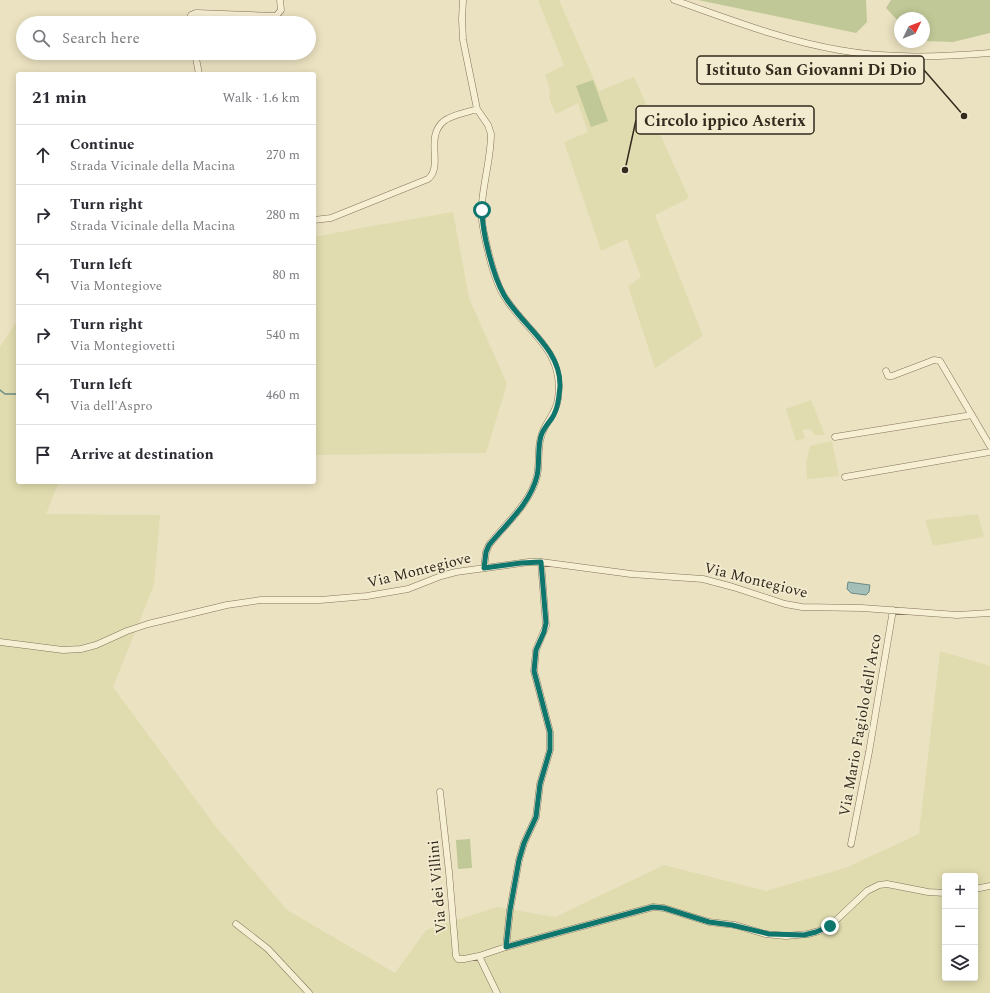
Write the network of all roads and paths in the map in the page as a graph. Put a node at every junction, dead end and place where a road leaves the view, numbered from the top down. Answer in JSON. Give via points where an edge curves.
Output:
{"nodes":[{"id":1,"x":280,"y":0,"type":"edge"},
{"id":2,"x":464,"y":0,"type":"edge"},
{"id":3,"x":674,"y":0,"type":"edge"},
{"id":4,"x":191,"y":16,"type":"edge"},
{"id":5,"x":275,"y":16,"type":"edge"},
{"id":6,"x":275,"y":16,"type":"edge"},
{"id":7,"x":990,"y":52,"type":"edge"},
{"id":8,"x":197,"y":60,"type":"edge"},
{"id":9,"x":199,"y":72,"type":"edge"},
{"id":10,"x":477,"y":109,"type":"junction"},
{"id":11,"x":316,"y":220,"type":"edge"},
{"id":12,"x":886,"y":370,"type":"dead end"},
{"id":13,"x":972,"y":414,"type":"junction"},
{"id":14,"x":835,"y":437,"type":"dead end"},
{"id":15,"x":990,"y":446,"type":"edge"},
{"id":16,"x":990,"y":452,"type":"edge"},
{"id":17,"x":845,"y":477,"type":"dead end"},
{"id":18,"x":541,"y":562,"type":"junction"},
{"id":19,"x":484,"y":568,"type":"junction"},
{"id":20,"x":893,"y":610,"type":"junction"},
{"id":21,"x":990,"y":613,"type":"edge"},
{"id":22,"x":0,"y":642,"type":"edge"},
{"id":23,"x":440,"y":792,"type":"dead end"},
{"id":24,"x":851,"y":844,"type":"dead end"},
{"id":25,"x":990,"y":886,"type":"edge"},
{"id":26,"x":978,"y":888,"type":"edge"},
{"id":27,"x":942,"y":893,"type":"edge"},
{"id":28,"x":236,"y":924,"type":"dead end"},
{"id":29,"x":506,"y":947,"type":"junction"},
{"id":30,"x":479,"y":956,"type":"junction"},
{"id":31,"x":309,"y":993,"type":"edge"},
{"id":32,"x":497,"y":993,"type":"edge"}],
"edges":[{"from":1,"to":5,"type":"street","via":[[281,10]]},
{"from":2,"to":10,"type":"street","via":[[463,40]]},
{"from":3,"to":7,"type":"street","via":[[784,37],[838,50],[928,56]]},
{"from":4,"to":6,"type":"street","via":[[196,13]]},
{"from":8,"to":9,"type":"street"},
{"from":10,"to":11,"type":"street","via":[[452,116],[440,126],[434,140],[434,169],[428,179],[331,218]]},
{"from":10,"to":19,"type":"street","via":[[491,134],[482,220],[496,278],[508,302],[551,355],[560,384],[556,409],[540,438],[538,470],[532,491],[489,545]]},
{"from":12,"to":13,"type":"street","via":[[888,376],[892,376],[934,360],[940,361]]},
{"from":13,"to":14,"type":"street"},
{"from":13,"to":15,"type":"street"},
{"from":16,"to":17,"type":"street"},
{"from":18,"to":19,"type":"street","name":"Via Montegiove"},
{"from":18,"to":20,"type":"street","name":"Via Montegiove","via":[[631,574],[703,579],[802,607]]},
{"from":18,"to":29,"type":"street","via":[[546,623],[536,650],[534,671],[550,732],[550,750],[540,784],[536,817],[519,860]]},
{"from":19,"to":22,"type":"street","name":"Via Montegiove","via":[[445,575],[404,590],[367,596],[320,600],[262,600],[228,605],[148,624],[96,646],[81,649],[64,650]]},
{"from":20,"to":21,"type":"street","name":"Via Montegiove","via":[[953,614]]},
{"from":20,"to":24,"type":"street","name":"Via Mario Fagiolo dell'Arco"},
{"from":23,"to":30,"type":"street","name":"Via dei Villini","via":[[456,956],[462,959]]},
{"from":25,"to":26,"type":"street"},
{"from":27,"to":29,"type":"street","via":[[881,885],[861,896],[830,926],[804,935],[765,934],[653,907]]},
{"from":28,"to":31,"type":"street","via":[[268,949]]},
{"from":29,"to":30,"type":"street"},
{"from":30,"to":32,"type":"street"}]}
